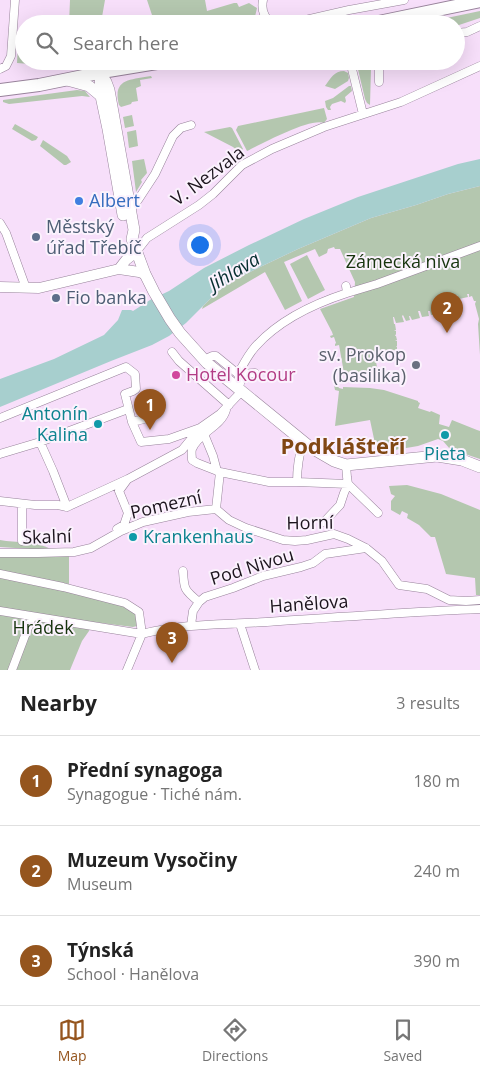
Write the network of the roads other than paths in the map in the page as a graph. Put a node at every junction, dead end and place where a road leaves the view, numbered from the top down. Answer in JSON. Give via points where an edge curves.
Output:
{"nodes":[{"id":1,"x":15,"y":0,"type":"edge"},
{"id":2,"x":263,"y":0,"type":"edge"},
{"id":3,"x":404,"y":0,"type":"edge"},
{"id":4,"x":480,"y":2,"type":"edge"},
{"id":5,"x":265,"y":15,"type":"edge"},
{"id":6,"x":327,"y":15,"type":"edge"},
{"id":7,"x":414,"y":15,"type":"edge"},
{"id":8,"x":480,"y":26,"type":"edge"},
{"id":9,"x":465,"y":32,"type":"edge"},
{"id":10,"x":480,"y":66,"type":"edge"},
{"id":11,"x":0,"y":69,"type":"edge"},
{"id":12,"x":116,"y":70,"type":"edge"},
{"id":13,"x":120,"y":70,"type":"edge"},
{"id":14,"x":352,"y":70,"type":"edge"},
{"id":15,"x":379,"y":70,"type":"edge"},
{"id":16,"x":100,"y":73,"type":"junction"},
{"id":17,"x":66,"y":79,"type":"junction"},
{"id":18,"x":379,"y":82,"type":"dead end"},
{"id":19,"x":0,"y":90,"type":"edge"},
{"id":20,"x":105,"y":93,"type":"junction"},
{"id":21,"x":363,"y":114,"type":"junction"},
{"id":22,"x":191,"y":125,"type":"dead end"},
{"id":23,"x":130,"y":210,"type":"junction"},
{"id":24,"x":0,"y":223,"type":"edge"},
{"id":25,"x":132,"y":240,"type":"junction"},
{"id":26,"x":9,"y":241,"type":"junction"},
{"id":27,"x":0,"y":243,"type":"edge"},
{"id":28,"x":480,"y":246,"type":"edge"},
{"id":29,"x":136,"y":252,"type":"junction"},
{"id":30,"x":119,"y":269,"type":"junction"},
{"id":31,"x":145,"y":274,"type":"junction"},
{"id":32,"x":0,"y":287,"type":"edge"},
{"id":33,"x":26,"y":288,"type":"junction"},
{"id":34,"x":172,"y":352,"type":"dead end"},
{"id":35,"x":204,"y":360,"type":"junction"},
{"id":36,"x":238,"y":374,"type":"junction"},
{"id":37,"x":240,"y":388,"type":"junction"},
{"id":38,"x":228,"y":407,"type":"junction"},
{"id":39,"x":128,"y":409,"type":"junction"},
{"id":40,"x":152,"y":417,"type":"dead end"},
{"id":41,"x":0,"y":418,"type":"edge"},
{"id":42,"x":132,"y":422,"type":"junction"},
{"id":43,"x":202,"y":431,"type":"junction"},
{"id":44,"x":40,"y":442,"type":"junction"},
{"id":45,"x":303,"y":442,"type":"junction"},
{"id":46,"x":0,"y":454,"type":"edge"},
{"id":47,"x":346,"y":465,"type":"junction"},
{"id":48,"x":480,"y":467,"type":"edge"},
{"id":49,"x":218,"y":471,"type":"junction"},
{"id":50,"x":128,"y":479,"type":"junction"},
{"id":51,"x":297,"y":482,"type":"junction"},
{"id":52,"x":348,"y":484,"type":"junction"},
{"id":53,"x":0,"y":501,"type":"edge"},
{"id":54,"x":22,"y":504,"type":"junction"},
{"id":55,"x":67,"y":507,"type":"junction"},
{"id":56,"x":216,"y":509,"type":"junction"},
{"id":57,"x":378,"y":513,"type":"dead end"},
{"id":58,"x":324,"y":522,"type":"dead end"},
{"id":59,"x":22,"y":541,"type":"dead end"},
{"id":60,"x":90,"y":548,"type":"junction"},
{"id":61,"x":366,"y":548,"type":"junction"},
{"id":62,"x":0,"y":552,"type":"edge"},
{"id":63,"x":183,"y":571,"type":"dead end"},
{"id":64,"x":0,"y":574,"type":"edge"},
{"id":65,"x":480,"y":600,"type":"edge"},
{"id":66,"x":199,"y":602,"type":"junction"},
{"id":67,"x":480,"y":609,"type":"edge"},
{"id":68,"x":0,"y":611,"type":"edge"},
{"id":69,"x":32,"y":617,"type":"junction"},
{"id":70,"x":240,"y":624,"type":"junction"},
{"id":71,"x":191,"y":625,"type":"junction"},
{"id":72,"x":142,"y":634,"type":"junction"},
{"id":73,"x":12,"y":670,"type":"edge"},
{"id":74,"x":126,"y":670,"type":"edge"},
{"id":75,"x":255,"y":670,"type":"edge"}],
"edges":[{"from":1,"to":11,"type":"street","via":[[11,56],[6,66]]},
{"from":2,"to":5,"type":"street"},
{"from":3,"to":6,"type":"street"},
{"from":4,"to":7,"type":"main road"},
{"from":8,"to":9,"type":"street"},
{"from":10,"to":21,"type":"street","name":"V. Nezvala","via":[[401,102]]},
{"from":12,"to":16,"type":"main road"},
{"from":13,"to":20,"type":"main road"},
{"from":14,"to":21,"type":"street"},
{"from":15,"to":18,"type":"street"},
{"from":16,"to":17,"type":"main road"},
{"from":16,"to":20,"type":"main road"},
{"from":17,"to":19,"type":"main road"},
{"from":17,"to":20,"type":"main road"},
{"from":20,"to":23,"type":"main road"},
{"from":20,"to":25,"type":"main road","via":[[126,231]]},
{"from":21,"to":29,"type":"street","name":"V. Nezvala","via":[[324,127],[242,164],[212,194],[147,238]]},
{"from":22,"to":23,"type":"street","via":[[181,128],[173,136],[155,174]]},
{"from":23,"to":25,"type":"main road","via":[[134,230]]},
{"from":24,"to":26,"type":"street"},
{"from":25,"to":29,"type":"main road"},
{"from":26,"to":27,"type":"street"},
{"from":26,"to":33,"type":"street"},
{"from":28,"to":36,"type":"street","via":[[378,284],[347,290],[278,325],[255,347]]},
{"from":29,"to":30,"type":"street"},
{"from":29,"to":31,"type":"main road"},
{"from":30,"to":31,"type":"street"},
{"from":30,"to":33,"type":"street","via":[[39,288]]},
{"from":31,"to":35,"type":"main road","via":[[170,318]]},
{"from":32,"to":33,"type":"street"},
{"from":34,"to":38,"type":"street"},
{"from":35,"to":36,"type":"street","via":[[216,356]]},
{"from":35,"to":37,"type":"main road"},
{"from":36,"to":37,"type":"street"},
{"from":36,"to":37,"type":"street","via":[[255,373]]},
{"from":37,"to":38,"type":"street"},
{"from":37,"to":45,"type":"main road"},
{"from":38,"to":43,"type":"street","via":[[223,417]]},
{"from":39,"to":41,"type":"street","via":[[125,394],[136,388],[135,374],[126,367]]},
{"from":39,"to":42,"type":"street"},
{"from":39,"to":44,"type":"street"},
{"from":40,"to":42,"type":"street"},
{"from":42,"to":43,"type":"street","via":[[142,442],[169,440]]},
{"from":43,"to":49,"type":"street"},
{"from":43,"to":49,"type":"street","via":[[192,450],[192,460]]},
{"from":43,"to":50,"type":"street","via":[[182,450]]},
{"from":44,"to":46,"type":"street"},
{"from":44,"to":55,"type":"street"},
{"from":45,"to":47,"type":"main road"},
{"from":45,"to":51,"type":"street"},
{"from":47,"to":48,"type":"main road","via":[[437,456]]},
{"from":47,"to":52,"type":"street","name":"Horní"},
{"from":49,"to":51,"type":"street","via":[[269,482]]},
{"from":49,"to":56,"type":"street","name":"Pomezní"},
{"from":50,"to":55,"type":"street"},
{"from":50,"to":60,"type":"street","name":"Skalní","via":[[119,491],[128,513],[124,525],[98,538]]},
{"from":51,"to":52,"type":"street"},
{"from":52,"to":57,"type":"street"},
{"from":52,"to":58,"type":"street","name":"Horní","via":[[340,505]]},
{"from":53,"to":54,"type":"street"},
{"from":54,"to":55,"type":"street"},
{"from":54,"to":59,"type":"street"},
{"from":56,"to":60,"type":"street","name":"Pomezní","via":[[143,522]]},
{"from":56,"to":61,"type":"street","name":"Horní","via":[[246,528],[283,540],[334,534]]},
{"from":60,"to":62,"type":"street","name":"Skalní","via":[[38,554]]},
{"from":61,"to":65,"type":"street","name":"Horní","via":[[382,561],[399,585],[426,588],[450,600]]},
{"from":61,"to":66,"type":"street","name":"Pod Nivou","via":[[324,554],[313,563],[264,576]]},
{"from":63,"to":66,"type":"street","via":[[184,586]]},
{"from":64,"to":72,"type":"street","via":[[125,603],[139,612]]},
{"from":66,"to":71,"type":"street","name":"Pod Nivou","via":[[193,610]]},
{"from":67,"to":70,"type":"street","name":"Hanělova"},
{"from":68,"to":69,"type":"street"},
{"from":69,"to":72,"type":"street"},
{"from":69,"to":73,"type":"street"},
{"from":70,"to":71,"type":"street","name":"Hanělova"},
{"from":70,"to":75,"type":"street"},
{"from":71,"to":72,"type":"street","name":"Hanělova"},
{"from":72,"to":74,"type":"street"}]}
